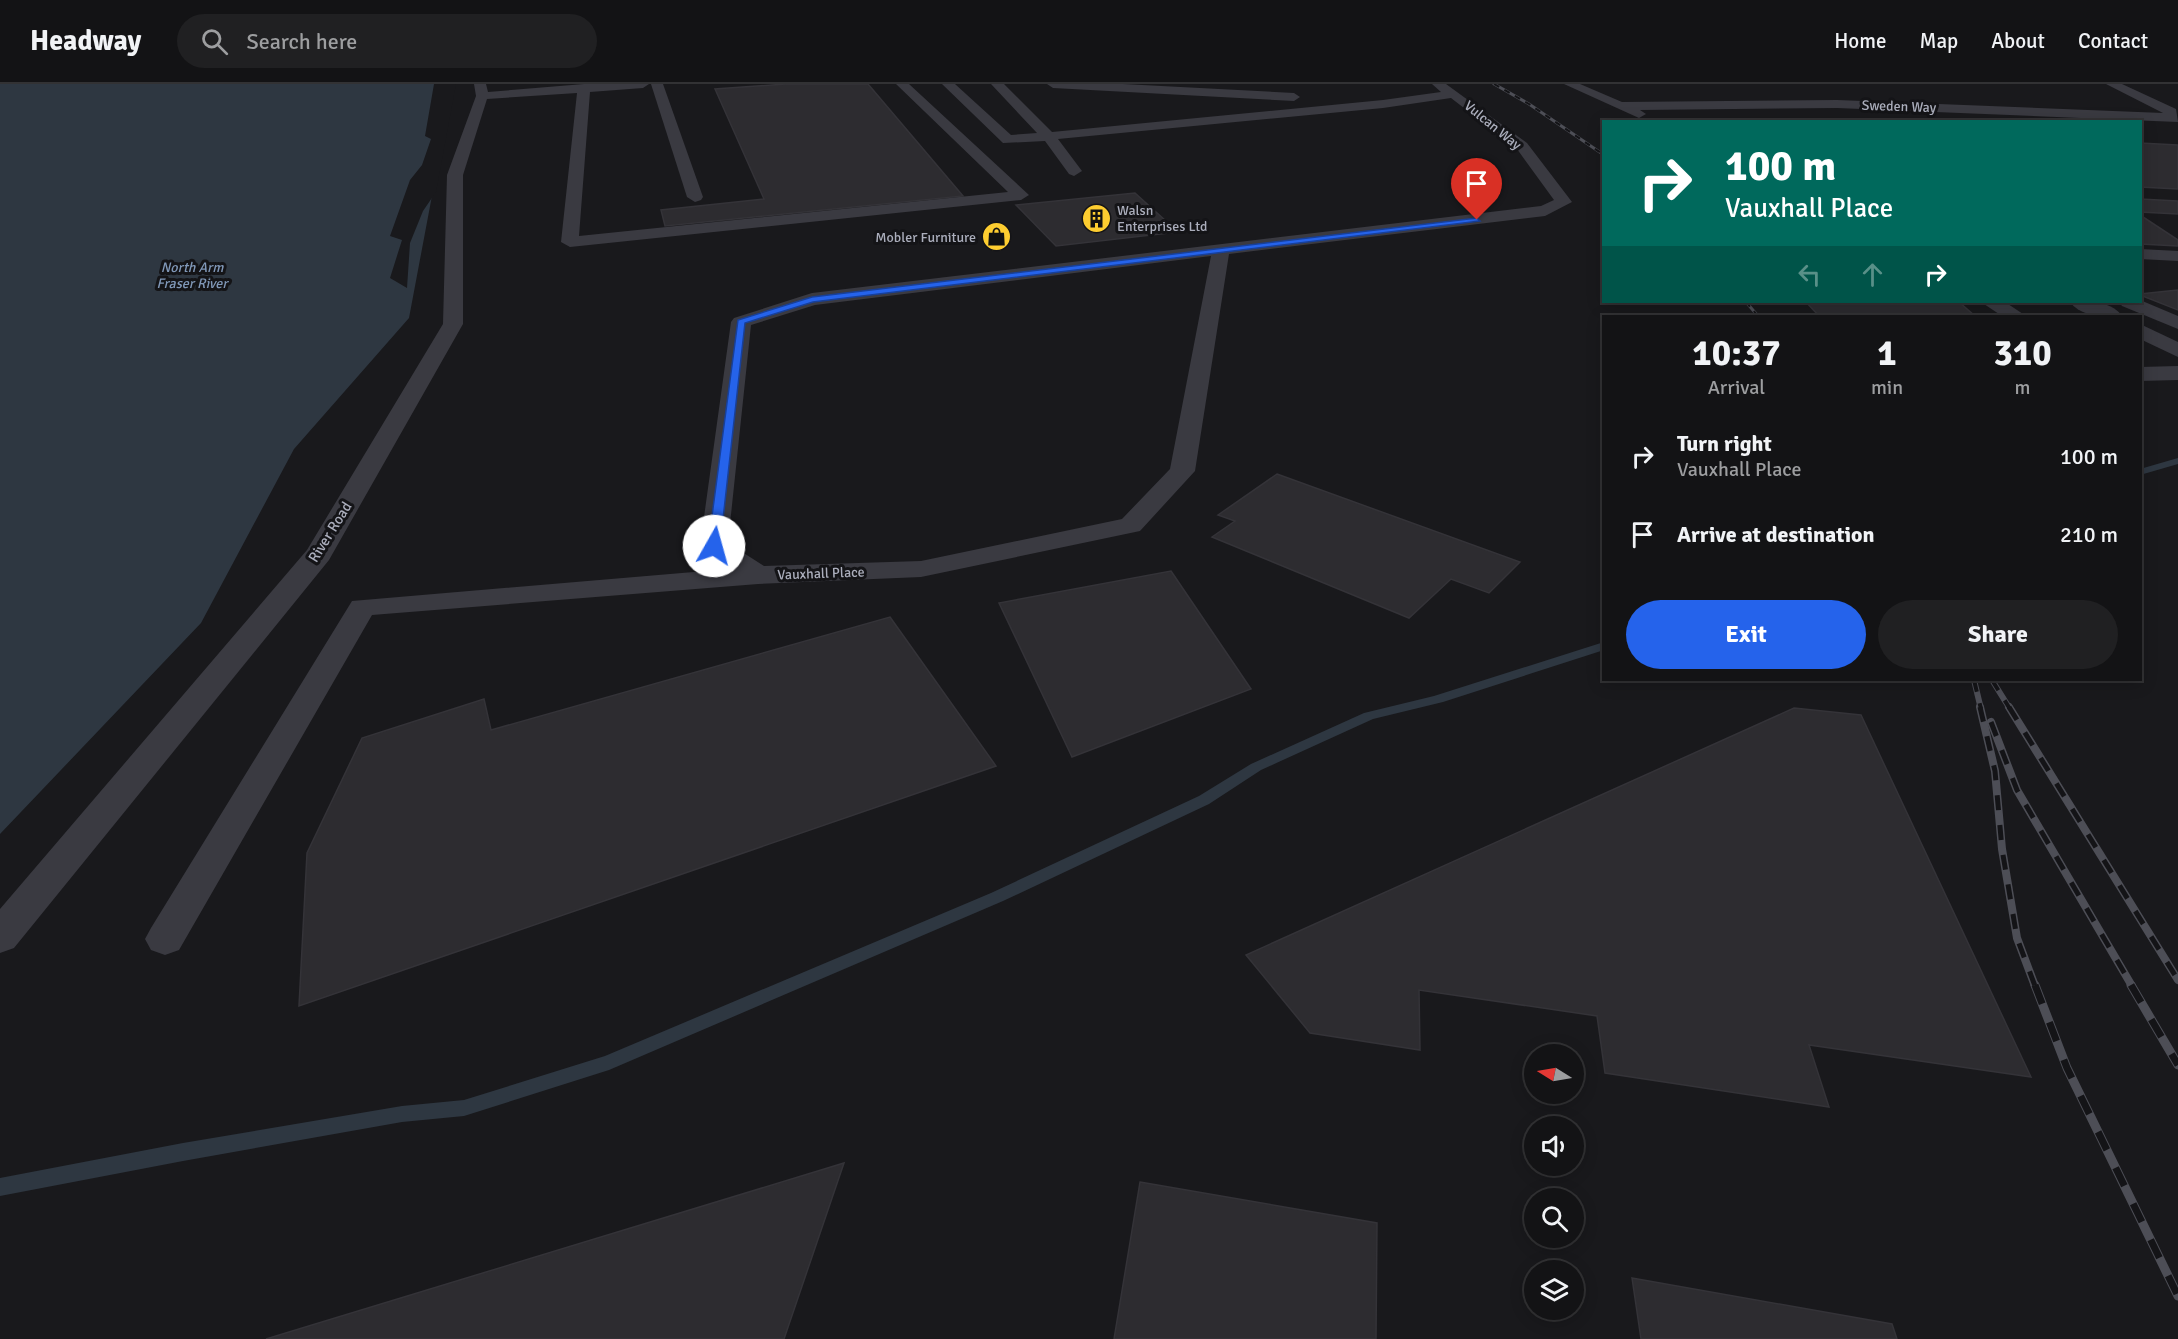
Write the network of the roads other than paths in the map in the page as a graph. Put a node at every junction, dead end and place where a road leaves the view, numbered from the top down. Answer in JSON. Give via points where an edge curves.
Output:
{"nodes":[{"id":1,"x":643,"y":84,"type":"edge"},
{"id":2,"x":657,"y":84,"type":"edge"},
{"id":3,"x":902,"y":84,"type":"edge"},
{"id":4,"x":948,"y":84,"type":"edge"},
{"id":5,"x":997,"y":84,"type":"edge"},
{"id":6,"x":1042,"y":84,"type":"edge"},
{"id":7,"x":1053,"y":84,"type":"edge"},
{"id":8,"x":1438,"y":84,"type":"edge"},
{"id":9,"x":1570,"y":84,"type":"edge"},
{"id":10,"x":2112,"y":84,"type":"edge"},
{"id":11,"x":605,"y":85,"type":"edge"},
{"id":12,"x":1097,"y":86,"type":"junction"},
{"id":13,"x":558,"y":87,"type":"edge"},
{"id":14,"x":584,"y":88,"type":"junction"},
{"id":15,"x":1152,"y":88,"type":"junction"},
{"id":16,"x":2152,"y":88,"type":"dead end"},
{"id":17,"x":1614,"y":89,"type":"dead end"},
{"id":18,"x":481,"y":90,"type":"edge"},
{"id":19,"x":1586,"y":91,"type":"junction"},
{"id":20,"x":1215,"y":92,"type":"junction"},
{"id":21,"x":1453,"y":94,"type":"junction"},
{"id":22,"x":1266,"y":95,"type":"junction"},
{"id":23,"x":1058,"y":98,"type":"dead end"},
{"id":24,"x":2176,"y":99,"type":"edge"},
{"id":25,"x":1116,"y":100,"type":"dead end"},
{"id":26,"x":1383,"y":104,"type":"junction"},
{"id":27,"x":1620,"y":106,"type":"junction"},
{"id":28,"x":971,"y":108,"type":"junction"},
{"id":29,"x":933,"y":112,"type":"junction"},
{"id":30,"x":1134,"y":113,"type":"dead end"},
{"id":31,"x":1294,"y":113,"type":"junction"},
{"id":32,"x":2178,"y":116,"type":"edge"},
{"id":33,"x":1248,"y":117,"type":"junction"},
{"id":34,"x":1082,"y":118,"type":"dead end"},
{"id":35,"x":1653,"y":120,"type":"edge"},
{"id":36,"x":1205,"y":122,"type":"junction"},
{"id":37,"x":1153,"y":127,"type":"junction"},
{"id":38,"x":1098,"y":131,"type":"junction"},
{"id":39,"x":1049,"y":137,"type":"junction"},
{"id":40,"x":1008,"y":140,"type":"junction"},
{"id":41,"x":967,"y":144,"type":"junction"},
{"id":42,"x":1074,"y":171,"type":"dead end"},
{"id":43,"x":695,"y":197,"type":"dead end"},
{"id":44,"x":1564,"y":202,"type":"joint"},
{"id":45,"x":1221,"y":251,"type":"junction"},
{"id":46,"x":2142,"y":254,"type":"edge"},
{"id":47,"x":2178,"y":256,"type":"edge"},
{"id":48,"x":1993,"y":303,"type":"edge"},
{"id":49,"x":2082,"y":303,"type":"edge"},
{"id":50,"x":2131,"y":303,"type":"edge"},
{"id":51,"x":2014,"y":315,"type":"edge"},
{"id":52,"x":2110,"y":315,"type":"edge"},
{"id":53,"x":2178,"y":323,"type":"edge"},
{"id":54,"x":2142,"y":331,"type":"edge"},
{"id":55,"x":2178,"y":351,"type":"edge"},
{"id":56,"x":2178,"y":373,"type":"edge"},
{"id":57,"x":2142,"y":374,"type":"edge"},
{"id":58,"x":758,"y":575,"type":"junction"},
{"id":59,"x":0,"y":937,"type":"edge"},
{"id":60,"x":165,"y":939,"type":"dead end"}],
"edges":[{"from":1,"to":11,"type":"street"},
{"from":2,"to":43,"type":"street"},
{"from":3,"to":29,"type":"street"},
{"from":4,"to":28,"type":"street"},
{"from":5,"to":39,"type":"street"},
{"from":6,"to":23,"type":"street"},
{"from":7,"to":12,"type":"street"},
{"from":8,"to":21,"type":"street","name":"Vulcan Way"},
{"from":9,"to":19,"type":"street"},
{"from":10,"to":32,"type":"street"},
{"from":11,"to":14,"type":"street"},
{"from":12,"to":15,"type":"street"},
{"from":12,"to":25,"type":"street"},
{"from":13,"to":14,"type":"street"},
{"from":13,"to":18,"type":"street"},
{"from":14,"to":41,"type":"street","via":[[570,242],[1021,195]]},
{"from":15,"to":20,"type":"street"},
{"from":15,"to":36,"type":"street"},
{"from":16,"to":24,"type":"street"},
{"from":17,"to":19,"type":"street"},
{"from":18,"to":59,"type":"street","name":"River Road","via":[[455,175],[453,324],[320,554]]},
{"from":19,"to":27,"type":"street"},
{"from":20,"to":22,"type":"street"},
{"from":20,"to":33,"type":"street"},
{"from":21,"to":26,"type":"street"},
{"from":21,"to":44,"type":"street","name":"Vulcan Way","via":[[1522,146]]},
{"from":22,"to":26,"type":"street"},
{"from":22,"to":31,"type":"street"},
{"from":26,"to":31,"type":"street"},
{"from":27,"to":32,"type":"street","name":"Sweden Way","via":[[1846,104]]},
{"from":27,"to":35,"type":"street"},
{"from":28,"to":29,"type":"street"},
{"from":28,"to":40,"type":"street"},
{"from":29,"to":41,"type":"street"},
{"from":30,"to":37,"type":"street"},
{"from":31,"to":33,"type":"street"},
{"from":33,"to":36,"type":"street"},
{"from":34,"to":38,"type":"street"},
{"from":36,"to":37,"type":"street"},
{"from":37,"to":38,"type":"street"},
{"from":38,"to":39,"type":"street"},
{"from":39,"to":40,"type":"street"},
{"from":39,"to":42,"type":"street"},
{"from":40,"to":41,"type":"street"},
{"from":44,"to":45,"type":"street","name":"Vauxhall Place","via":[[1545,211]]},
{"from":45,"to":58,"type":"street","name":"Vauxhall Place","via":[[1182,471],[1131,525],[921,568]]},
{"from":45,"to":58,"type":"street","name":"Vauxhall Place","via":[[812,299],[741,322],[714,546]]},
{"from":46,"to":47,"type":"street"},
{"from":48,"to":51,"type":"street"},
{"from":49,"to":52,"type":"street"},
{"from":50,"to":53,"type":"street"},
{"from":54,"to":55,"type":"street"},
{"from":56,"to":57,"type":"street"},
{"from":58,"to":60,"type":"street","via":[[362,607]]}]}
